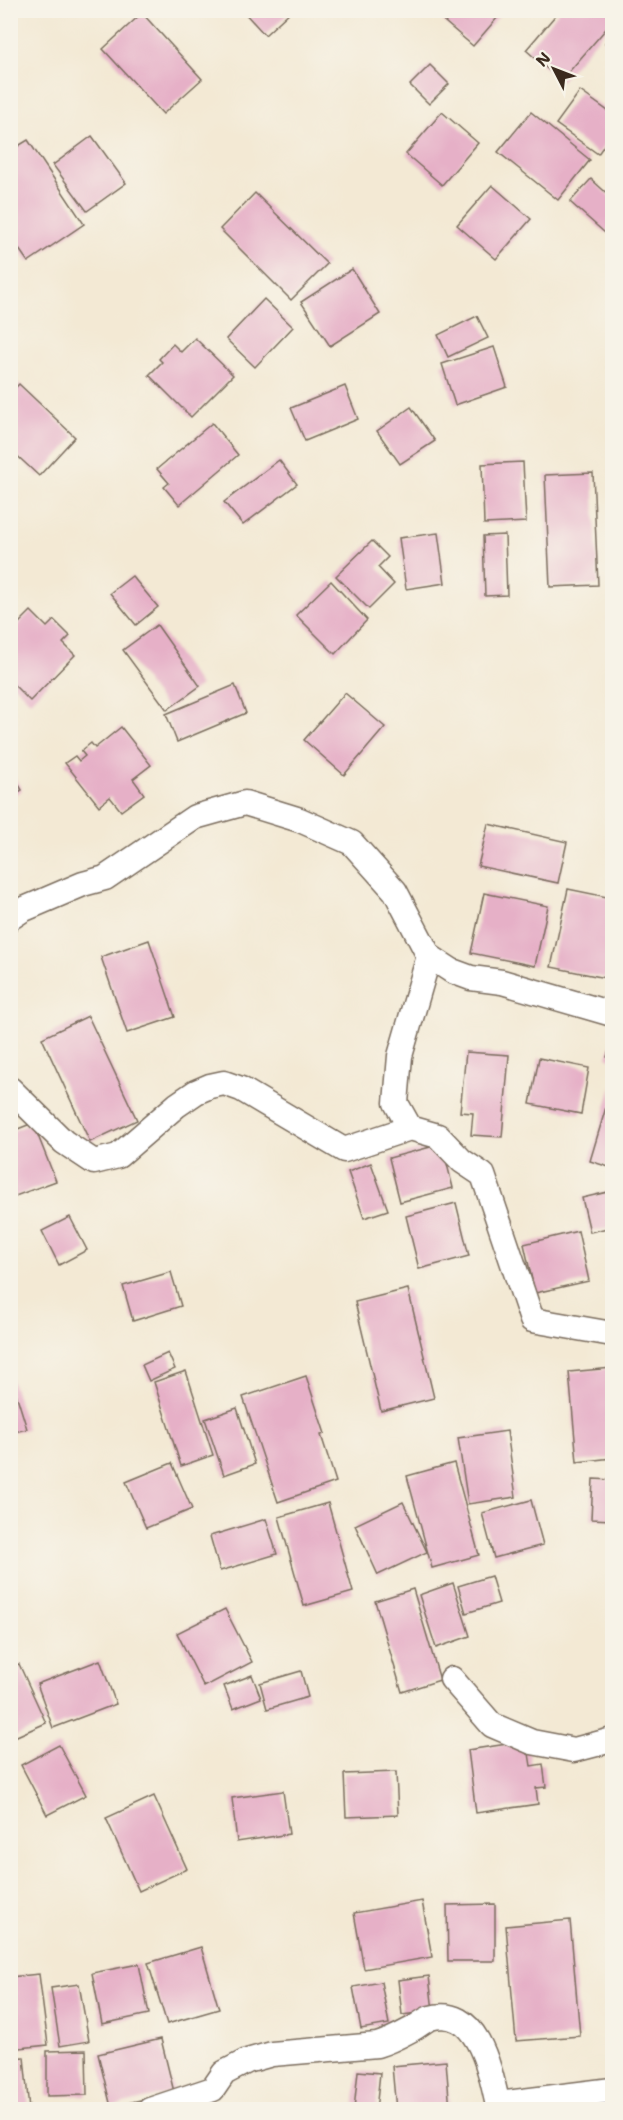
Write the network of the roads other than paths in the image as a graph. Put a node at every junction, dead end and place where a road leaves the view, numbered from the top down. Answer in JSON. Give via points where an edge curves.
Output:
{"nodes":[{"id":1,"x":10,"y":918,"type":"edge"},
{"id":2,"x":429,"y":956,"type":"junction"},
{"id":3,"x":612,"y":1014,"type":"edge"},
{"id":4,"x":10,"y":1089,"type":"edge"},
{"id":5,"x":410,"y":1128,"type":"junction"},
{"id":6,"x":612,"y":1334,"type":"edge"},
{"id":7,"x":452,"y":1679,"type":"dead end"},
{"id":8,"x":612,"y":1740,"type":"edge"},
{"id":9,"x":612,"y":2090,"type":"edge"},
{"id":10,"x":498,"y":2107,"type":"edge"},
{"id":11,"x":150,"y":2109,"type":"edge"}],
"edges":[{"from":1,"to":2,"type":"street","via":[[83,884],[105,878],[195,817],[245,803],[300,820],[352,843],[395,891]]},
{"from":2,"to":3,"type":"street","via":[[471,978],[502,982]]},
{"from":2,"to":5,"type":"street","via":[[400,1056],[396,1103]]},
{"from":4,"to":5,"type":"street","via":[[64,1142],[94,1162],[118,1156],[177,1105],[196,1092],[224,1083],[241,1089],[344,1150]]},
{"from":5,"to":6,"type":"street","via":[[438,1136],[462,1161],[483,1175],[532,1320]]},
{"from":7,"to":8,"type":"street","via":[[492,1725],[532,1742],[574,1750]]},
{"from":9,"to":10,"type":"street"},
{"from":10,"to":11,"type":"street","via":[[480,2043],[466,2025],[451,2018],[430,2018],[392,2041],[376,2045],[272,2054],[247,2061],[224,2073],[213,2089]]}]}
